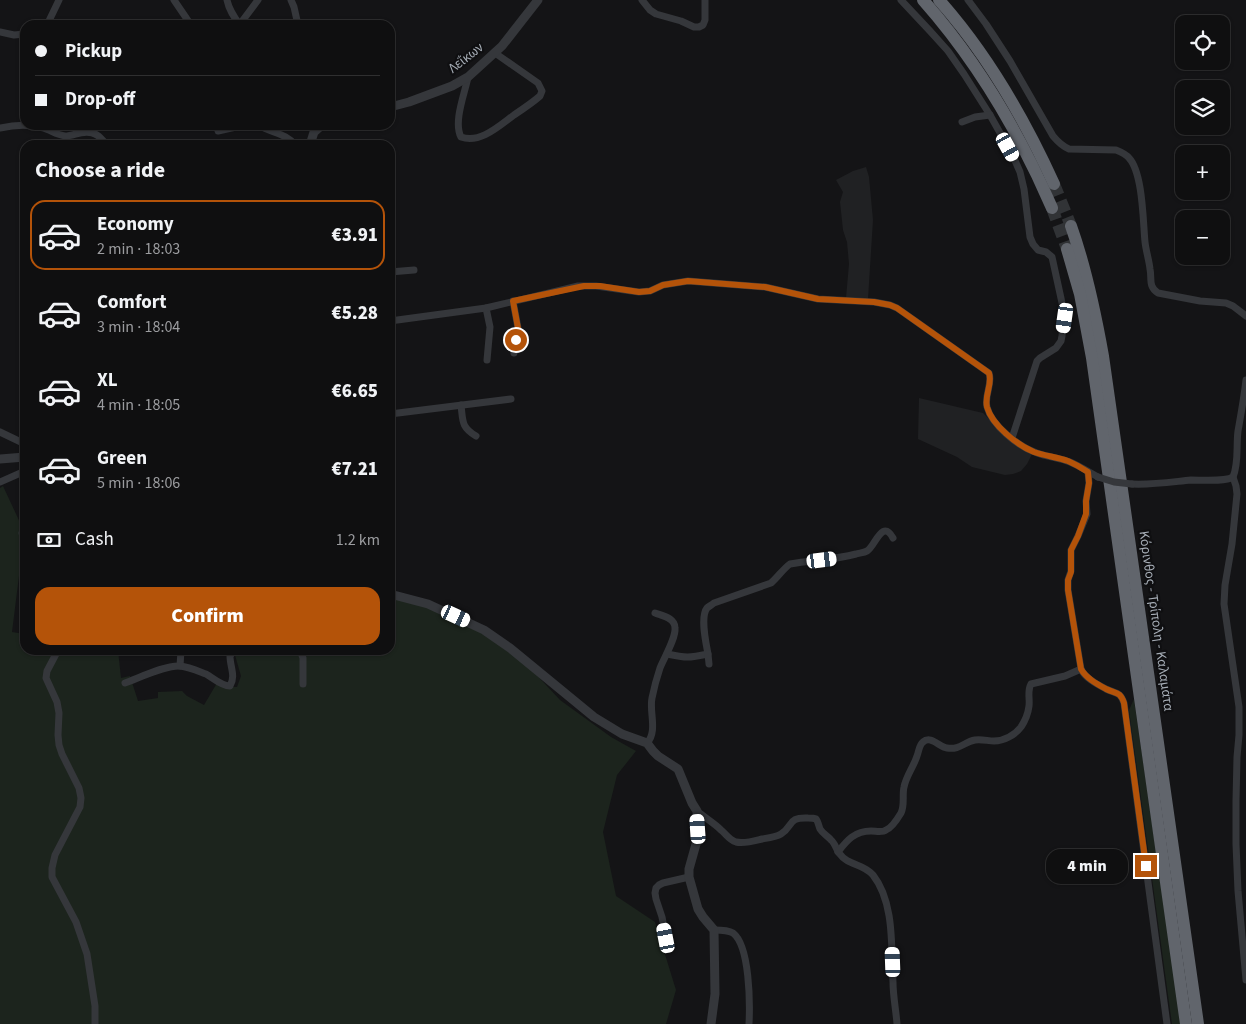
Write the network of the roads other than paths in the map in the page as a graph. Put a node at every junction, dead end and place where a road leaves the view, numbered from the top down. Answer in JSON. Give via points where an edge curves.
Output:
{"nodes":[{"id":1,"x":59,"y":0,"type":"edge"},
{"id":2,"x":174,"y":0,"type":"edge"},
{"id":3,"x":227,"y":0,"type":"edge"},
{"id":4,"x":258,"y":0,"type":"edge"},
{"id":5,"x":291,"y":0,"type":"edge"},
{"id":6,"x":538,"y":0,"type":"edge"},
{"id":7,"x":642,"y":0,"type":"edge"},
{"id":8,"x":705,"y":0,"type":"edge"},
{"id":9,"x":901,"y":0,"type":"edge"},
{"id":10,"x":924,"y":0,"type":"edge"},
{"id":11,"x":939,"y":0,"type":"edge"},
{"id":12,"x":968,"y":0,"type":"edge"},
{"id":13,"x":49,"y":20,"type":"edge"},
{"id":14,"x":188,"y":20,"type":"edge"},
{"id":15,"x":237,"y":20,"type":"edge"},
{"id":16,"x":243,"y":20,"type":"edge"},
{"id":17,"x":297,"y":20,"type":"edge"},
{"id":18,"x":0,"y":32,"type":"edge"},
{"id":19,"x":20,"y":34,"type":"edge"},
{"id":20,"x":495,"y":53,"type":"junction"},
{"id":21,"x":468,"y":77,"type":"junction"},
{"id":22,"x":395,"y":106,"type":"edge"},
{"id":23,"x":990,"y":115,"type":"junction"},
{"id":24,"x":962,"y":122,"type":"dead end"},
{"id":25,"x":20,"y":125,"type":"edge"},
{"id":26,"x":0,"y":128,"type":"edge"},
{"id":27,"x":48,"y":130,"type":"edge"},
{"id":28,"x":222,"y":130,"type":"edge"},
{"id":29,"x":269,"y":130,"type":"edge"},
{"id":30,"x":218,"y":131,"type":"dead end"},
{"id":31,"x":103,"y":140,"type":"edge"},
{"id":32,"x":291,"y":140,"type":"edge"},
{"id":33,"x":1054,"y":184,"type":"tunnel mouth"},
{"id":34,"x":1052,"y":208,"type":"tunnel mouth"},
{"id":35,"x":1071,"y":226,"type":"tunnel mouth"},
{"id":36,"x":1067,"y":249,"type":"tunnel mouth"},
{"id":37,"x":414,"y":270,"type":"dead end"},
{"id":38,"x":395,"y":272,"type":"edge"},
{"id":39,"x":513,"y":301,"type":"junction"},
{"id":40,"x":486,"y":308,"type":"junction"},
{"id":41,"x":1246,"y":316,"type":"edge"},
{"id":42,"x":395,"y":320,"type":"edge"},
{"id":43,"x":514,"y":353,"type":"dead end"},
{"id":44,"x":487,"y":360,"type":"dead end"},
{"id":45,"x":1246,"y":380,"type":"edge"},
{"id":46,"x":511,"y":399,"type":"dead end"},
{"id":47,"x":461,"y":405,"type":"junction"},
{"id":48,"x":395,"y":413,"type":"edge"},
{"id":49,"x":0,"y":432,"type":"edge"},
{"id":50,"x":476,"y":436,"type":"dead end"},
{"id":51,"x":1012,"y":438,"type":"junction"},
{"id":52,"x":20,"y":442,"type":"edge"},
{"id":53,"x":20,"y":457,"type":"edge"},
{"id":54,"x":0,"y":459,"type":"edge"},
{"id":55,"x":1246,"y":461,"type":"edge"},
{"id":56,"x":1237,"y":462,"type":"junction"},
{"id":57,"x":20,"y":472,"type":"edge"},
{"id":58,"x":1088,"y":472,"type":"junction"},
{"id":59,"x":1233,"y":478,"type":"junction"},
{"id":60,"x":0,"y":482,"type":"edge"},
{"id":61,"x":894,"y":538,"type":"dead end"},
{"id":62,"x":395,"y":595,"type":"edge"},
{"id":63,"x":655,"y":613,"type":"dead end"},
{"id":64,"x":668,"y":654,"type":"junction"},
{"id":65,"x":708,"y":654,"type":"junction"},
{"id":66,"x":55,"y":655,"type":"edge"},
{"id":67,"x":181,"y":655,"type":"edge"},
{"id":68,"x":230,"y":655,"type":"edge"},
{"id":69,"x":302,"y":655,"type":"edge"},
{"id":70,"x":709,"y":664,"type":"dead end"},
{"id":71,"x":180,"y":666,"type":"junction"},
{"id":72,"x":1081,"y":669,"type":"junction"},
{"id":73,"x":125,"y":684,"type":"dead end"},
{"id":74,"x":303,"y":684,"type":"dead end"},
{"id":75,"x":647,"y":743,"type":"junction"},
{"id":76,"x":697,"y":811,"type":"junction"},
{"id":77,"x":838,"y":852,"type":"junction"},
{"id":78,"x":689,"y":877,"type":"junction"},
{"id":79,"x":714,"y":930,"type":"junction"},
{"id":80,"x":666,"y":938,"type":"dead end"},
{"id":81,"x":1245,"y":954,"type":"edge"},
{"id":82,"x":1190,"y":963,"type":"junction"},
{"id":83,"x":1246,"y":980,"type":"edge"},
{"id":84,"x":95,"y":1024,"type":"edge"},
{"id":85,"x":711,"y":1024,"type":"edge"},
{"id":86,"x":749,"y":1024,"type":"edge"},
{"id":87,"x":897,"y":1024,"type":"edge"},
{"id":88,"x":1167,"y":1024,"type":"edge"},
{"id":89,"x":1186,"y":1024,"type":"edge"},
{"id":90,"x":1198,"y":1024,"type":"edge"},
{"id":91,"x":1204,"y":1024,"type":"edge"}],
"edges":[{"from":1,"to":13,"type":"street"},
{"from":2,"to":14,"type":"street"},
{"from":3,"to":15,"type":"street"},
{"from":4,"to":16,"type":"street"},
{"from":5,"to":17,"type":"street"},
{"from":6,"to":20,"type":"street","name":"Λεΐκων"},
{"from":7,"to":8,"type":"street","via":[[656,14],[694,27],[703,26]]},
{"from":9,"to":23,"type":"street","via":[[948,52]]},
{"from":10,"to":34,"type":"highway","via":[[964,50],[998,101]]},
{"from":11,"to":33,"type":"highway","via":[[974,43],[1008,96]]},
{"from":12,"to":41,"type":"street","via":[[998,41],[1058,142],[1069,149],[1116,150],[1133,163],[1142,200],[1145,244],[1154,291],[1226,303]]},
{"from":18,"to":19,"type":"street"},
{"from":20,"to":21,"type":"street","name":"Λεΐκων"},
{"from":20,"to":21,"type":"street","via":[[537,82],[542,89],[540,96],[492,131],[474,138],[461,137],[458,129]]},
{"from":21,"to":22,"type":"street","name":"Λεΐκων","via":[[452,86]]},
{"from":23,"to":24,"type":"street"},
{"from":23,"to":51,"type":"street","via":[[1020,172],[1031,241],[1052,258],[1064,312],[1061,341],[1037,361]]},
{"from":25,"to":26,"type":"street"},
{"from":27,"to":31,"type":"street","via":[[64,136],[93,133]]},
{"from":28,"to":30,"type":"street"},
{"from":29,"to":32,"type":"street"},
{"from":35,"to":82,"type":"highway","name":"Κόρινθος - Τρίπολη - Καλαμάτα","via":[[1091,291],[1104,356]]},
{"from":36,"to":89,"type":"highway","name":"Κόρινθος - Τρίπολη - Καλαμάτα","via":[[1080,294],[1093,365]]},
{"from":37,"to":38,"type":"street"},
{"from":39,"to":40,"type":"street"},
{"from":39,"to":43,"type":"street","via":[[518,328]]},
{"from":39,"to":51,"type":"street","via":[[584,286],[639,292],[688,281],[765,287],[818,299],[890,305],[989,373],[987,406],[994,421]]},
{"from":40,"to":42,"type":"street"},
{"from":40,"to":44,"type":"street","via":[[490,327]]},
{"from":45,"to":56,"type":"street"},
{"from":46,"to":47,"type":"street"},
{"from":47,"to":48,"type":"street"},
{"from":47,"to":50,"type":"street","via":[[463,423]]},
{"from":49,"to":52,"type":"street"},
{"from":51,"to":58,"type":"street","via":[[1031,451],[1070,462]]},
{"from":53,"to":54,"type":"street"},
{"from":55,"to":56,"type":"street"},
{"from":56,"to":59,"type":"street"},
{"from":57,"to":60,"type":"street"},
{"from":58,"to":59,"type":"street","bridge":true,"via":[[1114,482],[1151,485]]},
{"from":58,"to":72,"type":"street","via":[[1086,514],[1071,550],[1068,585]]},
{"from":59,"to":81,"type":"street","via":[[1237,494],[1224,604],[1239,707],[1236,844]]},
{"from":61,"to":65,"type":"street","via":[[888,532],[882,532],[865,552],[790,564],[771,583],[714,603],[704,614]]},
{"from":62,"to":75,"type":"street","via":[[428,604],[484,630],[594,717],[622,734]]},
{"from":63,"to":64,"type":"street","via":[[670,619],[676,627]]},
{"from":64,"to":65,"type":"street","via":[[692,658]]},
{"from":64,"to":75,"type":"street","via":[[659,671],[652,700],[652,735]]},
{"from":65,"to":70,"type":"street"},
{"from":66,"to":84,"type":"street","via":[[46,678],[59,713],[59,745],[81,798],[80,808],[55,855],[52,877],[76,922],[87,954]]},
{"from":67,"to":71,"type":"street"},
{"from":68,"to":71,"type":"street","via":[[233,672],[230,686],[198,670]]},
{"from":69,"to":74,"type":"street"},
{"from":71,"to":73,"type":"street","via":[[158,670]]},
{"from":72,"to":77,"type":"street","via":[[1031,684],[1026,717],[1013,735],[1005,739],[976,740],[954,748],[925,740],[903,789],[902,812],[886,830],[854,835]]},
{"from":72,"to":88,"type":"street","via":[[1105,689],[1117,692],[1124,703]]},
{"from":75,"to":76,"type":"street","via":[[678,769]]},
{"from":76,"to":77,"type":"street","via":[[730,840],[740,842],[777,836],[793,820],[814,818]]},
{"from":76,"to":78,"type":"street","via":[[698,837]]},
{"from":77,"to":87,"type":"street","via":[[849,863],[869,871],[884,897],[892,945]]},
{"from":78,"to":79,"type":"street","via":[[698,909]]},
{"from":78,"to":80,"type":"street","via":[[663,883],[656,888]]},
{"from":79,"to":85,"type":"street","via":[[715,994]]},
{"from":79,"to":86,"type":"street","via":[[733,933],[744,952],[748,970]]},
{"from":81,"to":83,"type":"street"},
{"from":82,"to":90,"type":"highway","name":"Κόρινθος - Τρίπολη - Καλαμάτα"},
{"from":82,"to":91,"type":"highway"}]}
